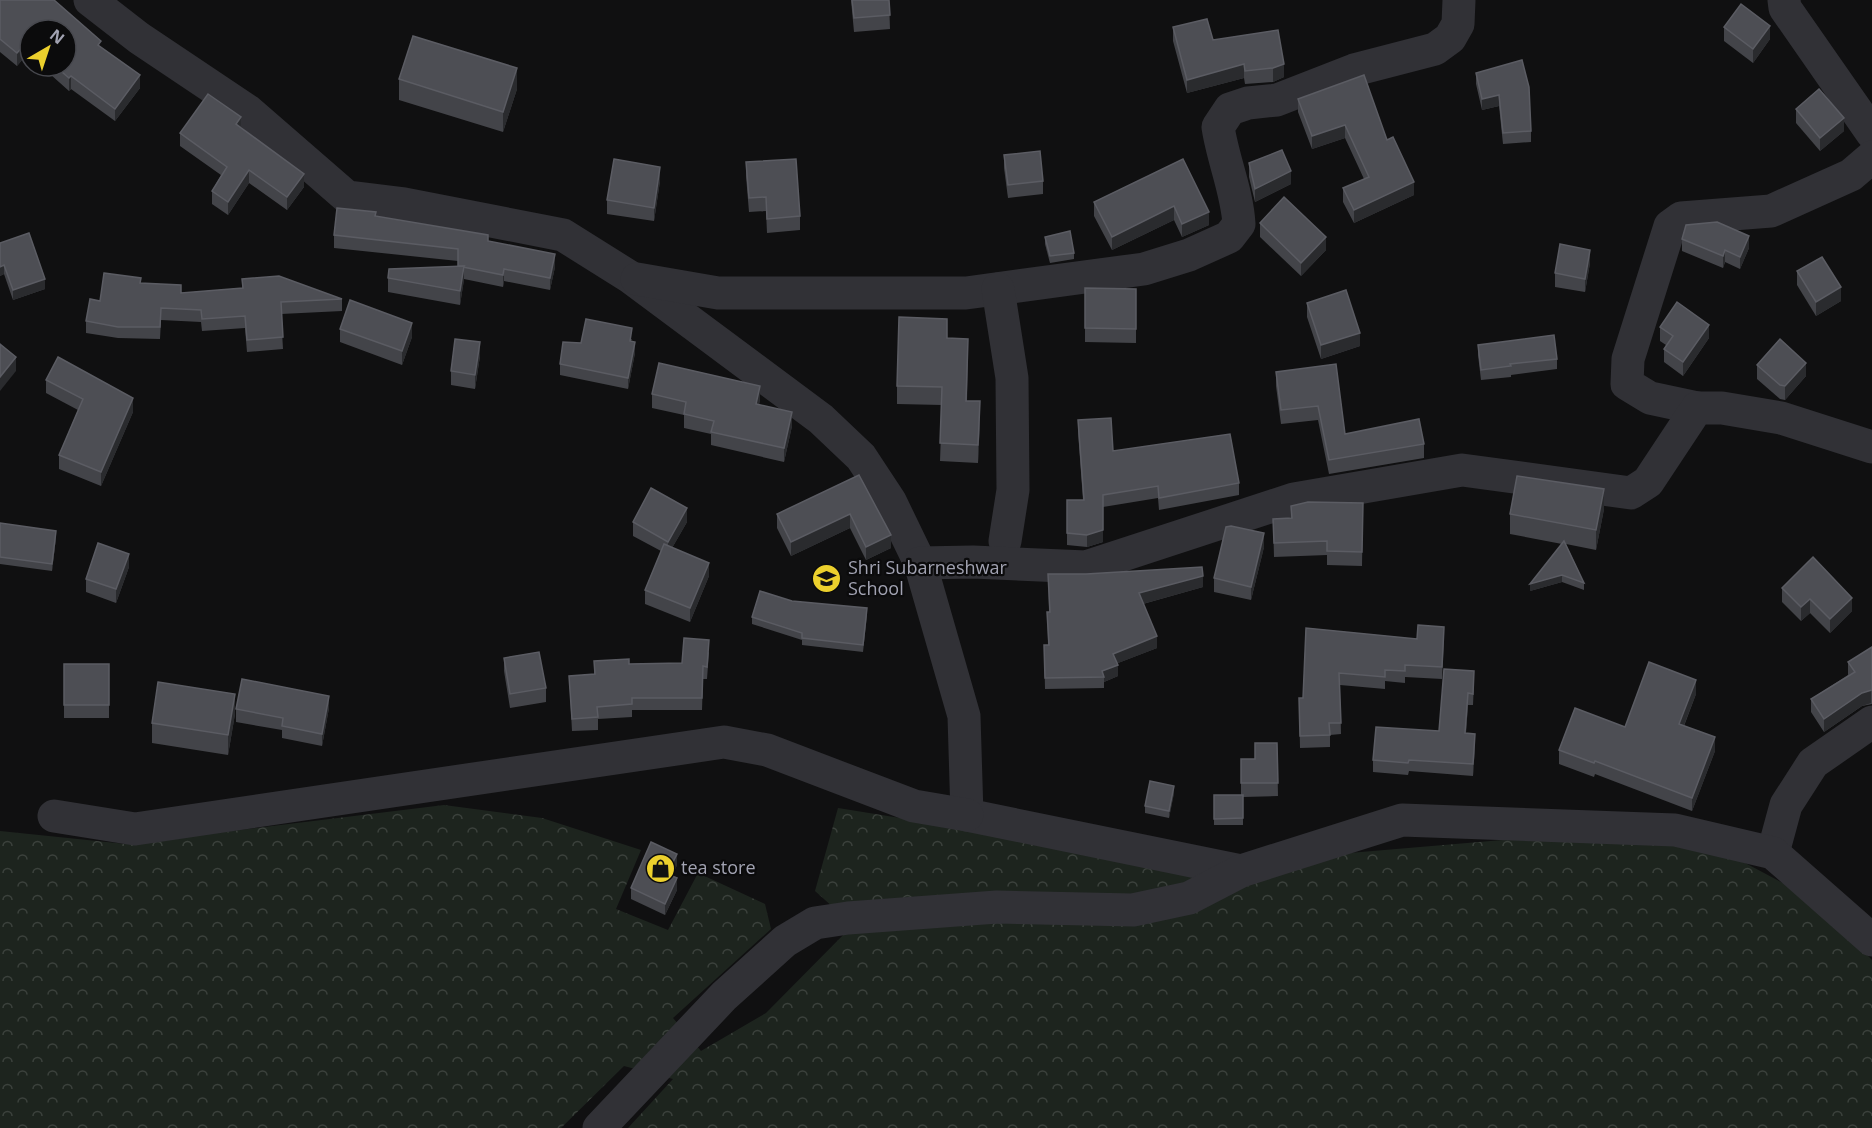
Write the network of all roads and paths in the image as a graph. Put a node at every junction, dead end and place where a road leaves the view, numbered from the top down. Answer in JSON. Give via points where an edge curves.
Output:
{"nodes":[{"id":1,"x":90,"y":0,"type":"edge"},
{"id":2,"x":1459,"y":0,"type":"edge"},
{"id":3,"x":1784,"y":0,"type":"edge"},
{"id":4,"x":1872,"y":133,"type":"edge"},
{"id":5,"x":1872,"y":157,"type":"edge"},
{"id":6,"x":630,"y":278,"type":"junction"},
{"id":7,"x":998,"y":289,"type":"junction"},
{"id":8,"x":1697,"y":408,"type":"junction"},
{"id":9,"x":1872,"y":447,"type":"edge"},
{"id":10,"x":1005,"y":541,"type":"dead end"},
{"id":11,"x":920,"y":563,"type":"junction"},
{"id":12,"x":1872,"y":722,"type":"edge"},
{"id":13,"x":967,"y":815,"type":"junction"},
{"id":14,"x":54,"y":816,"type":"dead end"},
{"id":15,"x":1773,"y":853,"type":"junction"},
{"id":16,"x":1241,"y":871,"type":"junction"},
{"id":17,"x":1872,"y":940,"type":"edge"},
{"id":18,"x":599,"y":1128,"type":"edge"}],
"edges":[{"from":1,"to":6,"type":"street","via":[[248,111],[347,197],[563,235]]},
{"from":2,"to":7,"type":"street","via":[[1458,24],[1450,38],[1435,49],[1354,70],[1277,100],[1230,109],[1218,127],[1238,203],[1239,224],[1229,237],[1144,269]]},
{"from":3,"to":4,"type":"street","via":[[1785,8]]},
{"from":5,"to":8,"type":"street","via":[[1851,175],[1771,212],[1681,218],[1670,225],[1628,359],[1627,384],[1650,398]]},
{"from":6,"to":7,"type":"street","via":[[718,293],[966,293]]},
{"from":6,"to":11,"type":"street","via":[[821,419],[861,457],[890,501]]},
{"from":7,"to":10,"type":"street","via":[[1012,378],[1013,490]]},
{"from":8,"to":9,"type":"street","via":[[1781,418]]},
{"from":8,"to":11,"type":"street","via":[[1648,482],[1631,493],[1462,470],[1294,499],[1086,567]]},
{"from":11,"to":13,"type":"street","via":[[964,716]]},
{"from":12,"to":15,"type":"street","via":[[1813,763],[1786,805]]},
{"from":13,"to":14,"type":"street","via":[[914,806],[767,750],[724,742],[135,830]]},
{"from":13,"to":16,"type":"street"},
{"from":15,"to":16,"type":"street","via":[[1675,830],[1401,820]]},
{"from":15,"to":17,"type":"street"},
{"from":16,"to":18,"type":"street","via":[[1189,898],[1133,910],[997,907],[815,923],[785,941],[724,996]]}]}
